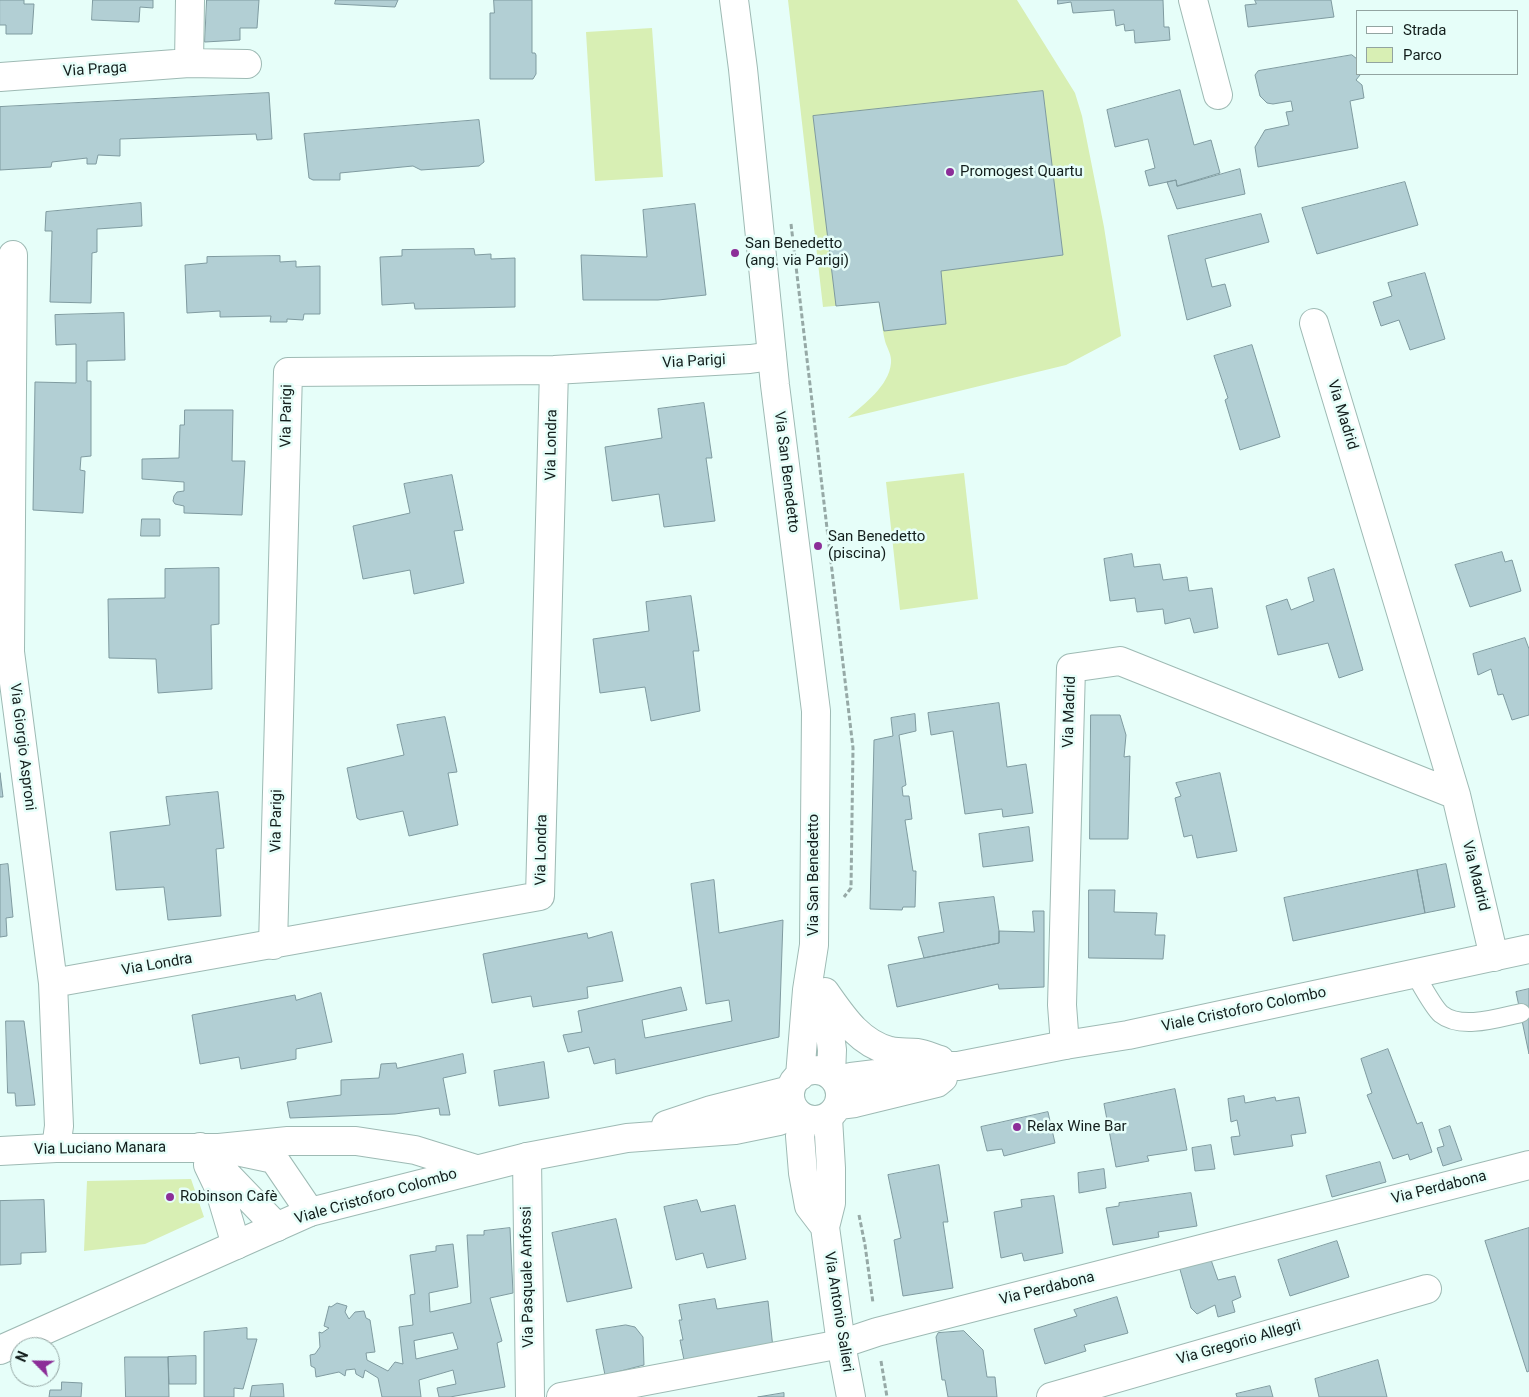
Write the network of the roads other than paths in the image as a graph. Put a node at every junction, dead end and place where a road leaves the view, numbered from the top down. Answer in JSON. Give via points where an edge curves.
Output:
{"nodes":[{"id":1,"x":190,"y":0,"type":"edge"},
{"id":2,"x":734,"y":0,"type":"edge"},
{"id":3,"x":1193,"y":0,"type":"edge"},
{"id":4,"x":189,"y":63,"type":"junction"},
{"id":5,"x":247,"y":64,"type":"dead end"},
{"id":6,"x":0,"y":77,"type":"edge"},
{"id":7,"x":1218,"y":95,"type":"dead end"},
{"id":8,"x":13,"y":255,"type":"dead end"},
{"id":9,"x":1314,"y":323,"type":"dead end"},
{"id":10,"x":772,"y":356,"type":"junction"},
{"id":11,"x":554,"y":370,"type":"junction"},
{"id":12,"x":5,"y":651,"type":"edge"},
{"id":13,"x":1456,"y":795,"type":"junction"},
{"id":14,"x":273,"y":945,"type":"junction"},
{"id":15,"x":814,"y":945,"type":"junction"},
{"id":16,"x":1529,"y":949,"type":"edge"},
{"id":17,"x":1494,"y":957,"type":"junction"},
{"id":18,"x":1415,"y":974,"type":"junction"},
{"id":19,"x":53,"y":983,"type":"junction"},
{"id":20,"x":825,"y":992,"type":"junction"},
{"id":21,"x":1521,"y":1014,"type":"dead end"},
{"id":22,"x":1066,"y":1045,"type":"junction"},
{"id":23,"x":958,"y":1066,"type":"junction"},
{"id":24,"x":816,"y":1097,"type":"junction"},
{"id":25,"x":56,"y":1148,"type":"junction"},
{"id":26,"x":210,"y":1148,"type":"junction"},
{"id":27,"x":0,"y":1151,"type":"edge"},
{"id":28,"x":527,"y":1156,"type":"junction"},
{"id":29,"x":1529,"y":1165,"type":"edge"},
{"id":30,"x":476,"y":1170,"type":"junction"},
{"id":31,"x":310,"y":1212,"type":"junction"},
{"id":32,"x":277,"y":1227,"type":"junction"},
{"id":33,"x":236,"y":1245,"type":"junction"},
{"id":34,"x":1427,"y":1289,"type":"dead end"},
{"id":35,"x":841,"y":1344,"type":"junction"},
{"id":36,"x":0,"y":1350,"type":"edge"},
{"id":37,"x":530,"y":1397,"type":"edge"},
{"id":38,"x":561,"y":1397,"type":"edge"},
{"id":39,"x":851,"y":1397,"type":"edge"},
{"id":40,"x":1051,"y":1397,"type":"edge"}],
"edges":[{"from":1,"to":4,"type":"street"},
{"from":2,"to":10,"type":"street","name":"Via San Benedetto"},
{"from":3,"to":7,"type":"street"},
{"from":4,"to":5,"type":"street","name":"Via Praga"},
{"from":4,"to":6,"type":"street","name":"Via Praga"},
{"from":8,"to":12,"type":"street","name":"Via Giorgio Asproni"},
{"from":9,"to":13,"type":"street","name":"Via Madrid"},
{"from":10,"to":11,"type":"street","name":"Via Parigi"},
{"from":10,"to":15,"type":"street","name":"Via San Benedetto","via":[[816,711]]},
{"from":11,"to":14,"type":"street","name":"Via Londra","via":[[540,896]]},
{"from":11,"to":14,"type":"street","name":"Via Parigi","via":[[288,372]]},
{"from":12,"to":19,"type":"street","name":"Via Giorgio Asproni"},
{"from":13,"to":17,"type":"street","name":"Via Madrid"},
{"from":13,"to":22,"type":"street","name":"Via Madrid","via":[[1120,661],[1071,668],[1062,1005]]},
{"from":14,"to":19,"type":"street","name":"Via Londra"},
{"from":15,"to":20,"type":"street","name":"Via San Benedetto"},
{"from":15,"to":24,"type":"street","name":"Via San Benedetto","via":[[807,990]]},
{"from":16,"to":17,"type":"street","name":"Viale Cristoforo Colombo"},
{"from":17,"to":18,"type":"street","name":"Viale Cristoforo Colombo"},
{"from":18,"to":21,"type":"lane","via":[[1440,1014],[1457,1022]]},
{"from":18,"to":22,"type":"street","name":"Viale Cristoforo Colombo","via":[[1128,1035]]},
{"from":19,"to":25,"type":"street","name":"Via Giorgio Asproni","via":[[59,1126]]},
{"from":20,"to":23,"type":"street","name":"Viale Cristoforo Colombo","via":[[858,1034],[874,1044],[890,1051],[919,1053]]},
{"from":20,"to":24,"type":"street","name":"Via San Benedetto","via":[[832,1050]]},
{"from":22,"to":23,"type":"street","name":"Viale Cristoforo Colombo"},
{"from":23,"to":24,"type":"street","name":"Viale Cristoforo Colombo","via":[[937,1083],[855,1103]]},
{"from":24,"to":28,"type":"street","name":"Viale Cristoforo Colombo","via":[[779,1121],[735,1130],[626,1138]]},
{"from":24,"to":35,"type":"street","name":"Via Antonio Salieri","via":[[800,1136],[803,1173],[809,1206],[825,1227]]},
{"from":25,"to":26,"type":"street","name":"Via Luciano Manara"},
{"from":25,"to":27,"type":"street","name":"Via Luciano Manara"},
{"from":26,"to":30,"type":"street","name":"Via Luciano Manara","via":[[288,1140],[356,1141],[415,1150]]},
{"from":26,"to":31,"type":"street","name":"Via Luciano Manara","via":[[274,1160]]},
{"from":26,"to":32,"type":"street"},
{"from":26,"to":33,"type":"street"},
{"from":28,"to":30,"type":"street","name":"Viale Cristoforo Colombo"},
{"from":28,"to":37,"type":"street","name":"Via Pasquale Anfossi"},
{"from":29,"to":35,"type":"street","name":"Via Perdabona","via":[[877,1332]]},
{"from":30,"to":31,"type":"street","name":"Viale Cristoforo Colombo"},
{"from":31,"to":32,"type":"street","name":"Viale Cristoforo Colombo"},
{"from":32,"to":33,"type":"street","name":"Viale Cristoforo Colombo"},
{"from":33,"to":36,"type":"street","name":"Viale Cristoforo Colombo"},
{"from":34,"to":40,"type":"street","name":"Via Gregorio Allegri"},
{"from":35,"to":38,"type":"street","name":"Via Perdabona"},
{"from":35,"to":39,"type":"street","name":"Via Antonio Salieri"}]}
